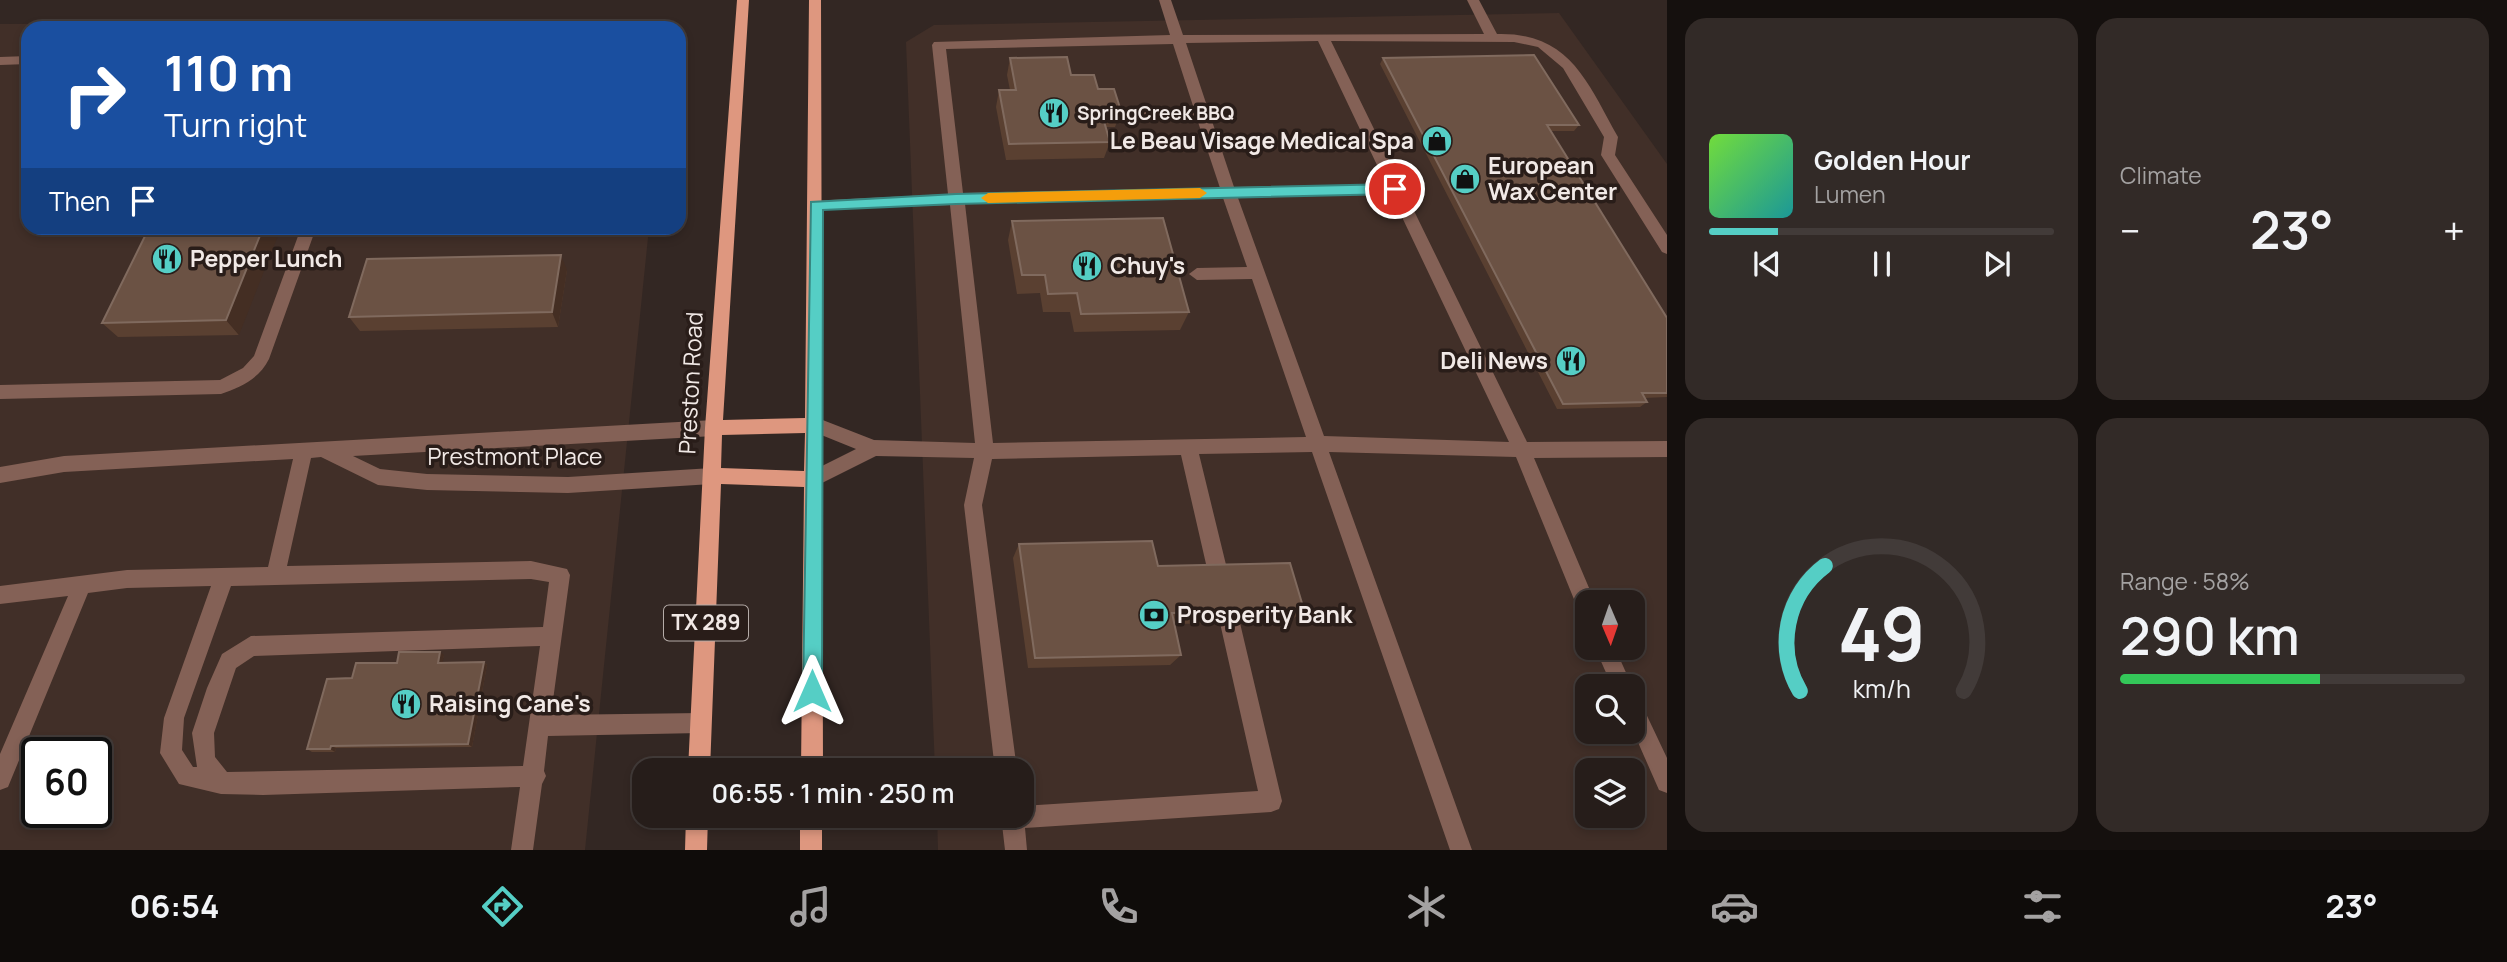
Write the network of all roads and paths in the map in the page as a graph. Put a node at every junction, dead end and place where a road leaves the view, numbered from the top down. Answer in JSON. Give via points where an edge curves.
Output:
{"nodes":[{"id":1,"x":743,"y":0,"type":"edge"},
{"id":2,"x":814,"y":0,"type":"edge"},
{"id":3,"x":1165,"y":0,"type":"edge"},
{"id":4,"x":1473,"y":0,"type":"edge"},
{"id":5,"x":1323,"y":38,"type":"junction"},
{"id":6,"x":1493,"y":38,"type":"junction"},
{"id":7,"x":1176,"y":40,"type":"junction"},
{"id":8,"x":21,"y":60,"type":"edge"},
{"id":9,"x":0,"y":61,"type":"edge"},
{"id":10,"x":1202,"y":114,"type":"junction"},
{"id":11,"x":1148,"y":115,"type":"dead end"},
{"id":12,"x":1395,"y":189,"type":"junction"},
{"id":13,"x":1229,"y":192,"type":"junction"},
{"id":14,"x":956,"y":199,"type":"junction"},
{"id":15,"x":816,"y":205,"type":"junction"},
{"id":16,"x":305,"y":235,"type":"edge"},
{"id":17,"x":1667,"y":248,"type":"edge"},
{"id":18,"x":1257,"y":273,"type":"junction"},
{"id":19,"x":1197,"y":274,"type":"dead end"},
{"id":20,"x":0,"y":392,"type":"edge"},
{"id":21,"x":815,"y":425,"type":"junction"},
{"id":22,"x":714,"y":428,"type":"junction"},
{"id":23,"x":1318,"y":444,"type":"junction"},
{"id":24,"x":1188,"y":446,"type":"junction"},
{"id":25,"x":874,"y":448,"type":"junction"},
{"id":26,"x":1667,"y":449,"type":"edge"},
{"id":27,"x":324,"y":450,"type":"junction"},
{"id":28,"x":1522,"y":450,"type":"junction"},
{"id":29,"x":304,"y":451,"type":"junction"},
{"id":30,"x":985,"y":451,"type":"junction"},
{"id":31,"x":0,"y":475,"type":"edge"},
{"id":32,"x":712,"y":477,"type":"junction"},
{"id":33,"x":814,"y":479,"type":"junction"},
{"id":34,"x":275,"y":576,"type":"junction"},
{"id":35,"x":224,"y":577,"type":"junction"},
{"id":36,"x":1219,"y":578,"type":"edge"},
{"id":37,"x":82,"y":585,"type":"junction"},
{"id":38,"x":1580,"y":590,"type":"edge"},
{"id":39,"x":0,"y":594,"type":"edge"},
{"id":40,"x":1230,"y":623,"type":"edge"},
{"id":41,"x":553,"y":636,"type":"junction"},
{"id":42,"x":701,"y":723,"type":"junction"},
{"id":43,"x":541,"y":726,"type":"junction"},
{"id":44,"x":1645,"y":734,"type":"edge"},
{"id":45,"x":700,"y":758,"type":"edge"},
{"id":46,"x":811,"y":758,"type":"edge"},
{"id":47,"x":1005,"y":758,"type":"edge"},
{"id":48,"x":535,"y":776,"type":"junction"},
{"id":49,"x":0,"y":779,"type":"edge"},
{"id":50,"x":1667,"y":782,"type":"edge"},
{"id":51,"x":220,"y":783,"type":"junction"},
{"id":52,"x":1034,"y":816,"type":"edge"},
{"id":53,"x":697,"y":828,"type":"edge"},
{"id":54,"x":811,"y":828,"type":"edge"},
{"id":55,"x":1013,"y":828,"type":"edge"},
{"id":56,"x":523,"y":850,"type":"edge"},
{"id":57,"x":696,"y":850,"type":"edge"},
{"id":58,"x":811,"y":850,"type":"edge"},
{"id":59,"x":1016,"y":850,"type":"edge"},
{"id":60,"x":1461,"y":850,"type":"edge"}],
"edges":[{"from":1,"to":22,"type":"main road","name":"Preston Road","number":"TX 289"},
{"from":2,"to":15,"type":"main road"},
{"from":3,"to":7,"type":"street"},
{"from":4,"to":6,"type":"street"},
{"from":5,"to":6,"type":"street"},
{"from":5,"to":7,"type":"street"},
{"from":5,"to":12,"type":"street"},
{"from":6,"to":17,"type":"street","via":[[1526,39],[1565,59],[1611,137],[1608,155]]},
{"from":7,"to":10,"type":"street"},
{"from":7,"to":14,"type":"street","via":[[939,45]]},
{"from":8,"to":9,"type":"street"},
{"from":10,"to":11,"type":"street"},
{"from":10,"to":13,"type":"street"},
{"from":12,"to":13,"type":"street"},
{"from":12,"to":28,"type":"street"},
{"from":13,"to":14,"type":"street"},
{"from":13,"to":18,"type":"street"},
{"from":14,"to":15,"type":"street"},
{"from":14,"to":30,"type":"street"},
{"from":15,"to":21,"type":"main road"},
{"from":16,"to":20,"type":"street","via":[[261,359],[253,372],[239,381],[221,387]]},
{"from":18,"to":19,"type":"street"},
{"from":18,"to":23,"type":"street"},
{"from":21,"to":22,"type":"main road"},
{"from":21,"to":25,"type":"street"},
{"from":21,"to":33,"type":"main road"},
{"from":22,"to":27,"type":"street","name":"Prestmont Place"},
{"from":22,"to":32,"type":"main road","name":"Preston Road","number":"TX 289"},
{"from":23,"to":24,"type":"street"},
{"from":23,"to":28,"type":"street"},
{"from":23,"to":60,"type":"street"},
{"from":24,"to":30,"type":"street"},
{"from":24,"to":36,"type":"street"},
{"from":25,"to":30,"type":"street"},
{"from":25,"to":33,"type":"street"},
{"from":26,"to":28,"type":"street"},
{"from":27,"to":29,"type":"street","name":"Prestmont Place"},
{"from":27,"to":32,"type":"street","name":"Prestmont Place","via":[[378,477],[427,482],[568,485]]},
{"from":28,"to":38,"type":"street"},
{"from":29,"to":31,"type":"street","name":"Prestmont Place","via":[[64,464]]},
{"from":29,"to":34,"type":"street"},
{"from":30,"to":47,"type":"street","via":[[973,505]]},
{"from":32,"to":33,"type":"main road"},
{"from":32,"to":42,"type":"main road","name":"Preston Road","number":"TX 289"},
{"from":33,"to":46,"type":"main road"},
{"from":34,"to":35,"type":"street"},
{"from":34,"to":41,"type":"street","via":[[531,570],[560,575]]},
{"from":35,"to":37,"type":"street"},
{"from":35,"to":51,"type":"street","via":[[174,719],[171,753],[187,776]]},
{"from":37,"to":39,"type":"street"},
{"from":37,"to":49,"type":"street"},
{"from":40,"to":52,"type":"street","via":[[1271,801]]},
{"from":41,"to":43,"type":"street"},
{"from":41,"to":51,"type":"street","via":[[251,646],[229,661],[203,733],[205,760]]},
{"from":42,"to":43,"type":"street"},
{"from":42,"to":45,"type":"main road","name":"Preston Road","number":"TX 289"},
{"from":43,"to":48,"type":"street"},
{"from":44,"to":50,"type":"street"},
{"from":48,"to":51,"type":"street"},
{"from":48,"to":56,"type":"street"},
{"from":53,"to":57,"type":"main road"},
{"from":54,"to":58,"type":"main road"},
{"from":55,"to":59,"type":"street"}]}
